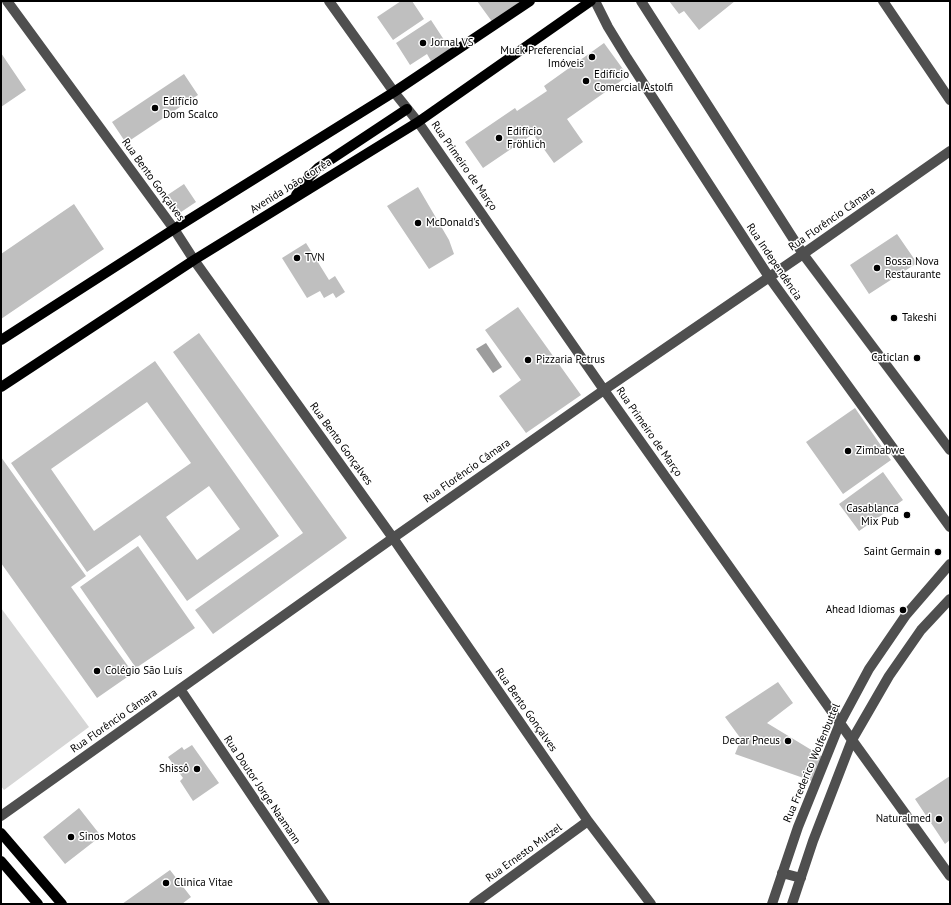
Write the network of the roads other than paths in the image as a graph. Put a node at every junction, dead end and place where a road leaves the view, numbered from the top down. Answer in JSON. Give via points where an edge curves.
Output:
{"nodes":[{"id":1,"x":8,"y":1,"type":"edge"},
{"id":2,"x":329,"y":1,"type":"edge"},
{"id":3,"x":530,"y":1,"type":"edge"},
{"id":4,"x":591,"y":1,"type":"edge"},
{"id":5,"x":595,"y":1,"type":"edge"},
{"id":6,"x":641,"y":1,"type":"edge"},
{"id":7,"x":883,"y":1,"type":"edge"},
{"id":8,"x":394,"y":92,"type":"junction"},
{"id":9,"x":950,"y":100,"type":"edge"},
{"id":10,"x":407,"y":109,"type":"junction"},
{"id":11,"x":418,"y":122,"type":"junction"},
{"id":12,"x":950,"y":151,"type":"edge"},
{"id":13,"x":294,"y":199,"type":"junction"},
{"id":14,"x":174,"y":229,"type":"junction"},
{"id":15,"x":803,"y":254,"type":"junction"},
{"id":16,"x":194,"y":260,"type":"junction"},
{"id":17,"x":768,"y":277,"type":"junction"},
{"id":18,"x":1,"y":340,"type":"edge"},
{"id":19,"x":1,"y":387,"type":"edge"},
{"id":20,"x":604,"y":390,"type":"junction"},
{"id":21,"x":950,"y":450,"type":"edge"},
{"id":22,"x":950,"y":527,"type":"edge"},
{"id":23,"x":393,"y":538,"type":"junction"},
{"id":24,"x":950,"y":564,"type":"edge"},
{"id":25,"x":950,"y":599,"type":"edge"},
{"id":26,"x":180,"y":689,"type":"junction"},
{"id":27,"x":840,"y":723,"type":"junction"},
{"id":28,"x":852,"y":740,"type":"junction"},
{"id":29,"x":1,"y":816,"type":"edge"},
{"id":30,"x":588,"y":821,"type":"junction"},
{"id":31,"x":1,"y":834,"type":"edge"},
{"id":32,"x":1,"y":861,"type":"edge"},
{"id":33,"x":782,"y":873,"type":"junction"},
{"id":34,"x":950,"y":876,"type":"edge"},
{"id":35,"x":801,"y":878,"type":"junction"},
{"id":36,"x":38,"y":904,"type":"edge"},
{"id":37,"x":62,"y":904,"type":"edge"},
{"id":38,"x":325,"y":904,"type":"edge"},
{"id":39,"x":474,"y":904,"type":"edge"},
{"id":40,"x":652,"y":904,"type":"edge"},
{"id":41,"x":772,"y":904,"type":"edge"},
{"id":42,"x":792,"y":904,"type":"edge"}],
"edges":[{"from":1,"to":14,"type":"street","name":"Rua Bento Gonçalves"},
{"from":2,"to":8,"type":"street","name":"Rua Primeiro de Março"},
{"from":3,"to":8,"type":"main road"},
{"from":4,"to":11,"type":"main road","name":"Avenida João Corrêa"},
{"from":5,"to":17,"type":"street","name":"Rua Independência","via":[[626,58]]},
{"from":6,"to":15,"type":"street"},
{"from":7,"to":9,"type":"street"},
{"from":8,"to":10,"type":"street","name":"Rua Primeiro de Março"},
{"from":8,"to":14,"type":"main road"},
{"from":10,"to":11,"type":"street","name":"Rua Primeiro de Março"},
{"from":10,"to":13,"type":"main road","via":[[318,168]]},
{"from":11,"to":13,"type":"main road","name":"Avenida João Corrêa"},
{"from":11,"to":20,"type":"street","name":"Rua Primeiro de Março"},
{"from":12,"to":15,"type":"street","name":"Rua Florêncio Câmara"},
{"from":13,"to":16,"type":"main road","name":"Avenida João Corrêa"},
{"from":14,"to":16,"type":"street","name":"Rua Bento Gonçalves"},
{"from":14,"to":18,"type":"main road"},
{"from":15,"to":17,"type":"street","name":"Rua Florêncio Câmara"},
{"from":15,"to":21,"type":"street"},
{"from":16,"to":19,"type":"main road","name":"Avenida João Corrêa"},
{"from":16,"to":23,"type":"street","name":"Rua Bento Gonçalves"},
{"from":17,"to":20,"type":"street","name":"Rua Florêncio Câmara"},
{"from":17,"to":22,"type":"street","name":"Rua Independência"},
{"from":20,"to":23,"type":"street","name":"Rua Florêncio Câmara"},
{"from":20,"to":27,"type":"street","name":"Rua Primeiro de Março"},
{"from":23,"to":26,"type":"street","name":"Rua Florêncio Câmara"},
{"from":23,"to":30,"type":"street","name":"Rua Bento Gonçalves"},
{"from":24,"to":27,"type":"street","name":"Rua Frederico Wolfenbuttel","via":[[906,615],[869,669]]},
{"from":25,"to":28,"type":"street","via":[[921,630],[889,676]]},
{"from":26,"to":29,"type":"street","name":"Rua Florêncio Câmara"},
{"from":26,"to":38,"type":"street","name":"Rua Doutor Jorge Naamann"},
{"from":27,"to":28,"type":"street","name":"Rua Primeiro de Março"},
{"from":27,"to":33,"type":"street","name":"Rua Frederico Wolfenbuttel"},
{"from":28,"to":34,"type":"street","name":"Rua Primeiro de Março"},
{"from":28,"to":35,"type":"street"},
{"from":30,"to":39,"type":"street","name":"Rua Ernesto Mutzel"},
{"from":30,"to":40,"type":"street","name":"Rua Bento Gonçalves"},
{"from":31,"to":37,"type":"main road"},
{"from":32,"to":36,"type":"main road"},
{"from":33,"to":35,"type":"street"},
{"from":33,"to":41,"type":"street","name":"Rua Frederico Wolfenbuttel"},
{"from":35,"to":42,"type":"street"}]}
